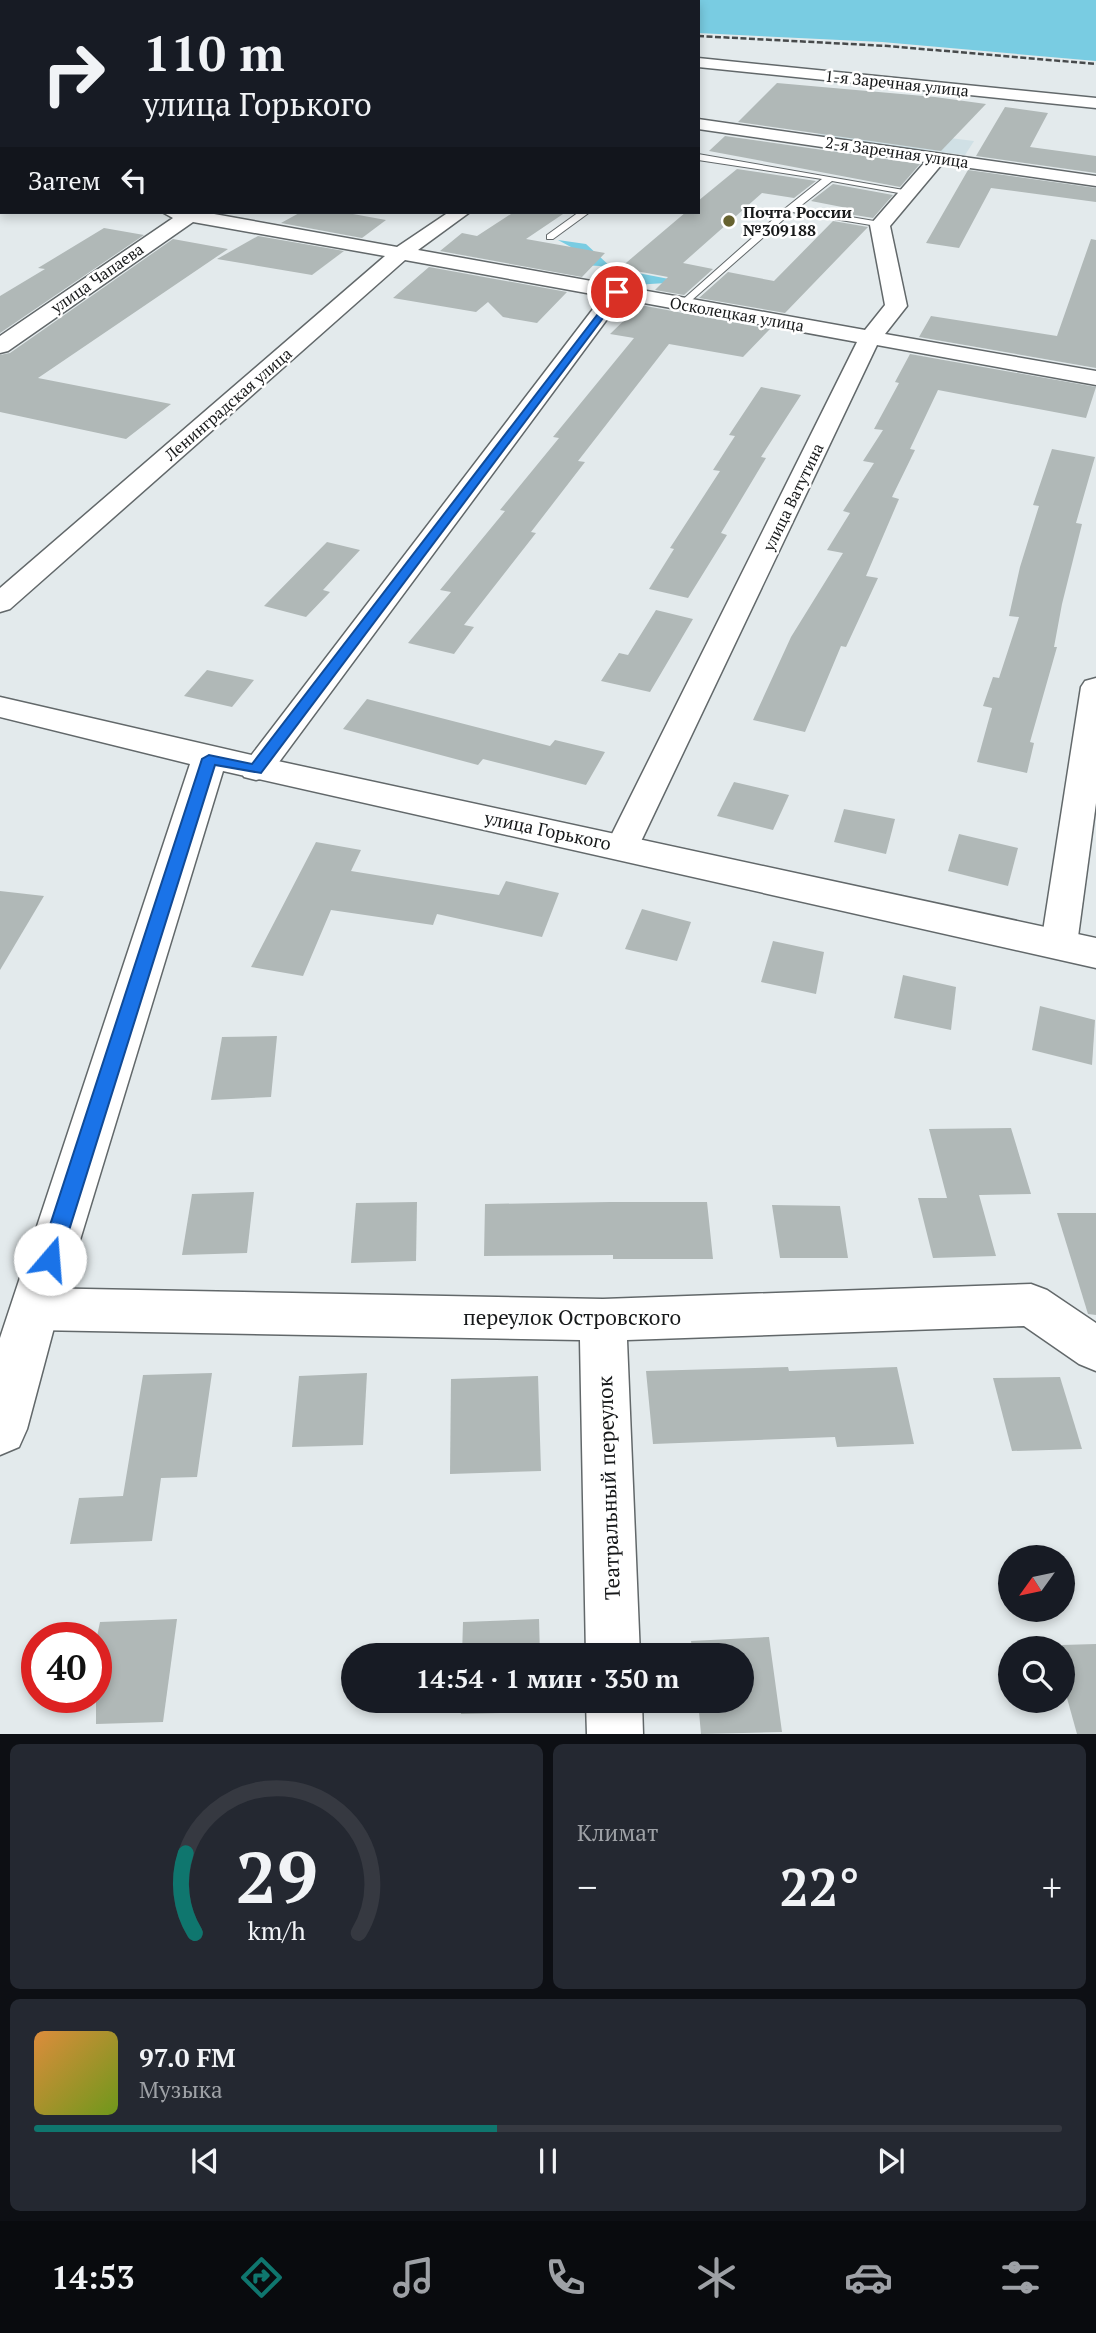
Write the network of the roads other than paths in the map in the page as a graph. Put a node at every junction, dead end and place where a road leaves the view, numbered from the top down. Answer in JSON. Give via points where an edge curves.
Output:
{"nodes":[{"id":1,"x":700,"y":62,"type":"edge"},
{"id":2,"x":1096,"y":103,"type":"edge"},
{"id":3,"x":700,"y":124,"type":"edge"},
{"id":4,"x":700,"y":157,"type":"edge"},
{"id":5,"x":938,"y":158,"type":"junction"},
{"id":6,"x":830,"y":178,"type":"junction"},
{"id":7,"x":1096,"y":181,"type":"edge"},
{"id":8,"x":910,"y":191,"type":"junction"},
{"id":9,"x":790,"y":209,"type":"junction"},
{"id":10,"x":183,"y":214,"type":"edge"},
{"id":11,"x":190,"y":214,"type":"edge"},
{"id":12,"x":458,"y":214,"type":"edge"},
{"id":13,"x":582,"y":214,"type":"edge"},
{"id":14,"x":880,"y":225,"type":"junction"},
{"id":15,"x":550,"y":237,"type":"dead end"},
{"id":16,"x":402,"y":251,"type":"junction"},
{"id":17,"x":617,"y":292,"type":"junction"},
{"id":18,"x":684,"y":304,"type":"junction"},
{"id":19,"x":870,"y":338,"type":"junction"},
{"id":20,"x":0,"y":346,"type":"edge"},
{"id":21,"x":1096,"y":378,"type":"edge"},
{"id":22,"x":0,"y":603,"type":"edge"},
{"id":23,"x":1096,"y":687,"type":"edge"},
{"id":24,"x":0,"y":707,"type":"edge"},
{"id":25,"x":209,"y":759,"type":"junction"},
{"id":26,"x":256,"y":770,"type":"junction"},
{"id":27,"x":623,"y":846,"type":"junction"},
{"id":28,"x":1059,"y":944,"type":"junction"},
{"id":29,"x":1096,"y":953,"type":"edge"},
{"id":30,"x":34,"y":1309,"type":"junction"},
{"id":31,"x":603,"y":1320,"type":"junction"},
{"id":32,"x":1096,"y":1349,"type":"edge"},
{"id":33,"x":0,"y":1429,"type":"edge"},
{"id":34,"x":613,"y":1643,"type":"edge"},
{"id":35,"x":614,"y":1713,"type":"edge"},
{"id":36,"x":615,"y":1734,"type":"edge"}],
"edges":[{"from":1,"to":2,"type":"street","name":"1-я Заречная улица"},
{"from":3,"to":5,"type":"street","name":"2-я Заречная улица"},
{"from":4,"to":6,"type":"lane"},
{"from":5,"to":7,"type":"street","name":"2-я Заречная улица"},
{"from":5,"to":8,"type":"street"},
{"from":6,"to":8,"type":"lane"},
{"from":6,"to":9,"type":"lane"},
{"from":8,"to":14,"type":"street"},
{"from":9,"to":14,"type":"lane"},
{"from":9,"to":18,"type":"lane"},
{"from":10,"to":20,"type":"street","name":"улица Чапаева"},
{"from":11,"to":16,"type":"street","name":"Осколецкая улица"},
{"from":12,"to":16,"type":"street","name":"Ленинградская улица"},
{"from":13,"to":15,"type":"lane"},
{"from":14,"to":19,"type":"street","name":"улица Ватутина","via":[[896,306]]},
{"from":16,"to":17,"type":"street","name":"Осколецкая улица"},
{"from":16,"to":22,"type":"street","name":"Ленинградская улица"},
{"from":17,"to":18,"type":"street","name":"Осколецкая улица"},
{"from":17,"to":26,"type":"street"},
{"from":18,"to":19,"type":"street","name":"Осколецкая улица"},
{"from":19,"to":21,"type":"street","name":"Осколецкая улица"},
{"from":19,"to":27,"type":"street","name":"улица Ватутина"},
{"from":23,"to":28,"type":"street"},
{"from":24,"to":25,"type":"street","name":"улица Горького"},
{"from":25,"to":26,"type":"street","name":"улица Горького"},
{"from":25,"to":30,"type":"street"},
{"from":26,"to":27,"type":"street","name":"улица Горького"},
{"from":27,"to":28,"type":"street","name":"улица Горького"},
{"from":28,"to":29,"type":"street","name":"улица Горького"},
{"from":30,"to":31,"type":"street","name":"переулок Островского"},
{"from":30,"to":33,"type":"street"},
{"from":31,"to":32,"type":"street","name":"переулок Островского","via":[[1031,1305]]},
{"from":31,"to":34,"type":"street","name":"Театральный переулок"},
{"from":35,"to":36,"type":"street"}]}
